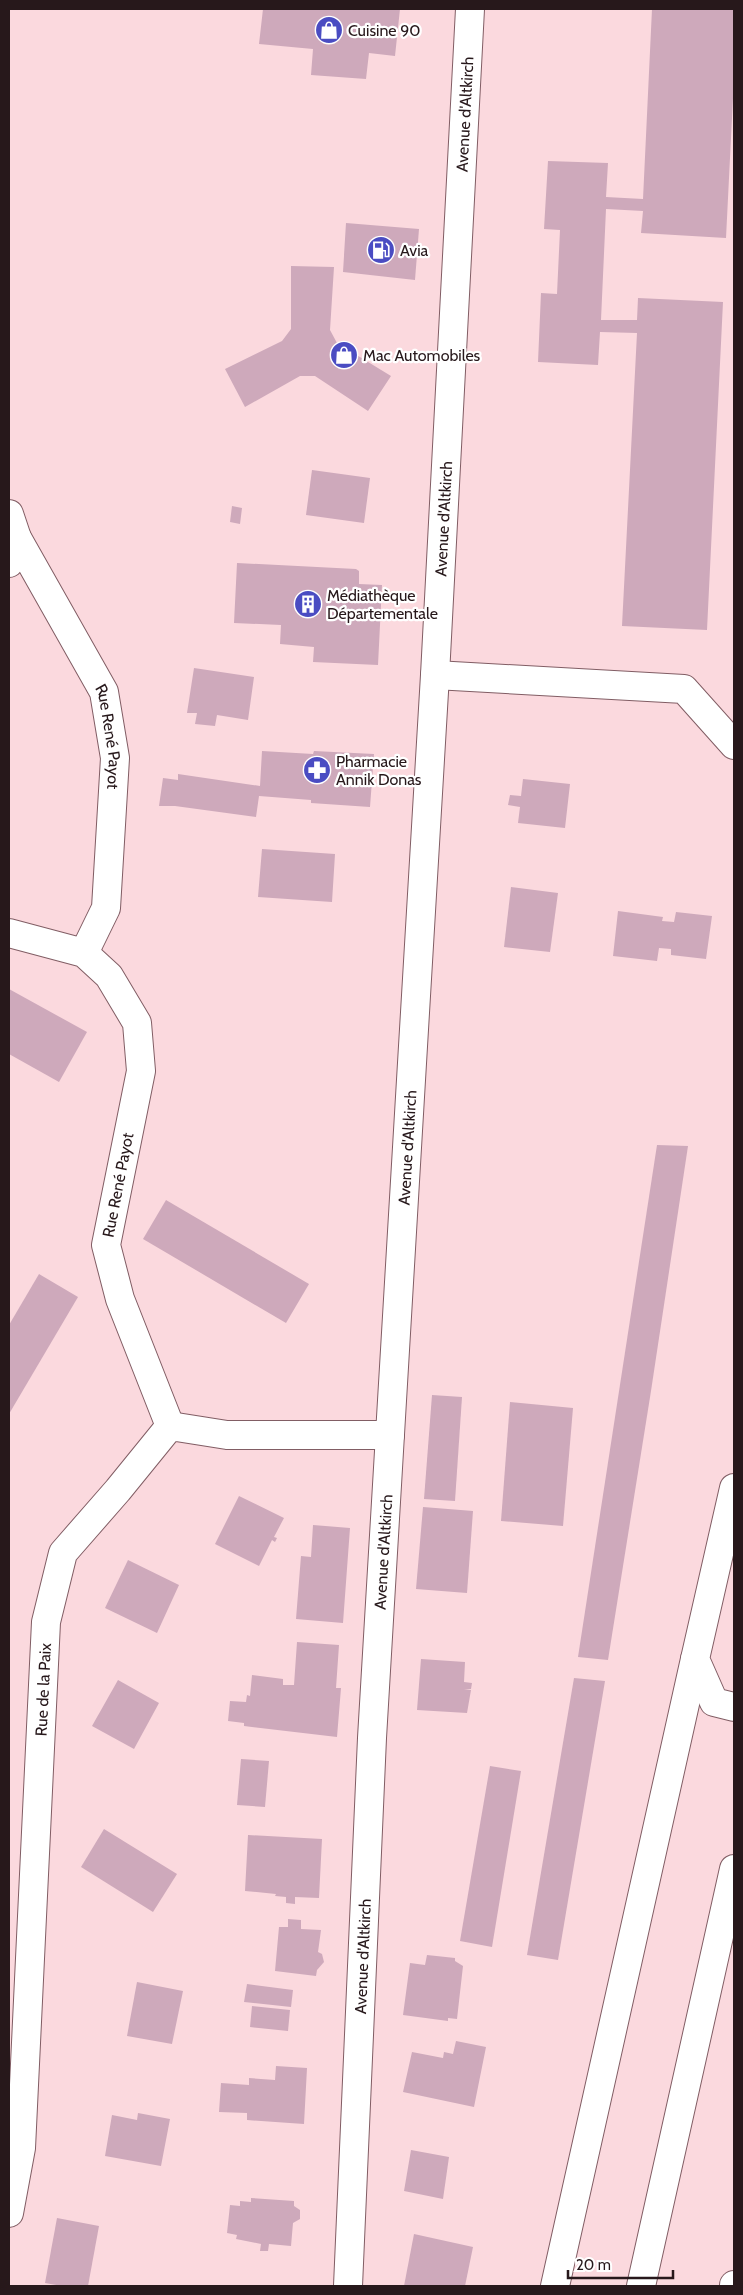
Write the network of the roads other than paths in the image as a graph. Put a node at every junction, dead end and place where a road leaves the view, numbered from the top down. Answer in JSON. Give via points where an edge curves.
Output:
{"nodes":[{"id":1,"x":470,"y":9,"type":"edge"},
{"id":2,"x":13,"y":526,"type":"edge"},
{"id":3,"x":9,"y":563,"type":"edge"},
{"id":4,"x":435,"y":675,"type":"junction"},
{"id":5,"x":734,"y":745,"type":"edge"},
{"id":6,"x":9,"y":933,"type":"edge"},
{"id":7,"x":84,"y":953,"type":"junction"},
{"id":8,"x":170,"y":1426,"type":"junction"},
{"id":9,"x":390,"y":1435,"type":"junction"},
{"id":10,"x":734,"y":1488,"type":"edge"},
{"id":11,"x":695,"y":1660,"type":"junction"},
{"id":12,"x":734,"y":1707,"type":"edge"},
{"id":13,"x":734,"y":1870,"type":"edge"},
{"id":14,"x":9,"y":2213,"type":"edge"},
{"id":15,"x":348,"y":2286,"type":"edge"},
{"id":16,"x":555,"y":2286,"type":"edge"},
{"id":17,"x":640,"y":2286,"type":"edge"}],
"edges":[{"from":1,"to":4,"type":"street","name":"Avenue d'Altkirch"},
{"from":2,"to":3,"type":"street","name":"Rue René Payot"},
{"from":2,"to":7,"type":"street","name":"Rue René Payot","via":[[104,692],[114,747],[106,908]]},
{"from":4,"to":5,"type":"street","via":[[684,689]]},
{"from":4,"to":9,"type":"street","name":"Avenue d'Altkirch"},
{"from":6,"to":7,"type":"street","name":"Rue René Payot"},
{"from":7,"to":8,"type":"street","name":"Rue René Payot","via":[[109,976],[137,1023],[141,1071],[106,1245],[120,1299]]},
{"from":8,"to":9,"type":"street","via":[[227,1435]]},
{"from":8,"to":14,"type":"street","name":"Rue de la Paix","via":[[63,1553],[46,1622],[21,2148]]},
{"from":9,"to":15,"type":"street","name":"Avenue d'Altkirch","via":[[372,1748]]},
{"from":10,"to":11,"type":"street"},
{"from":11,"to":12,"type":"street","via":[[714,1702]]},
{"from":11,"to":16,"type":"street"},
{"from":13,"to":17,"type":"street"}]}
